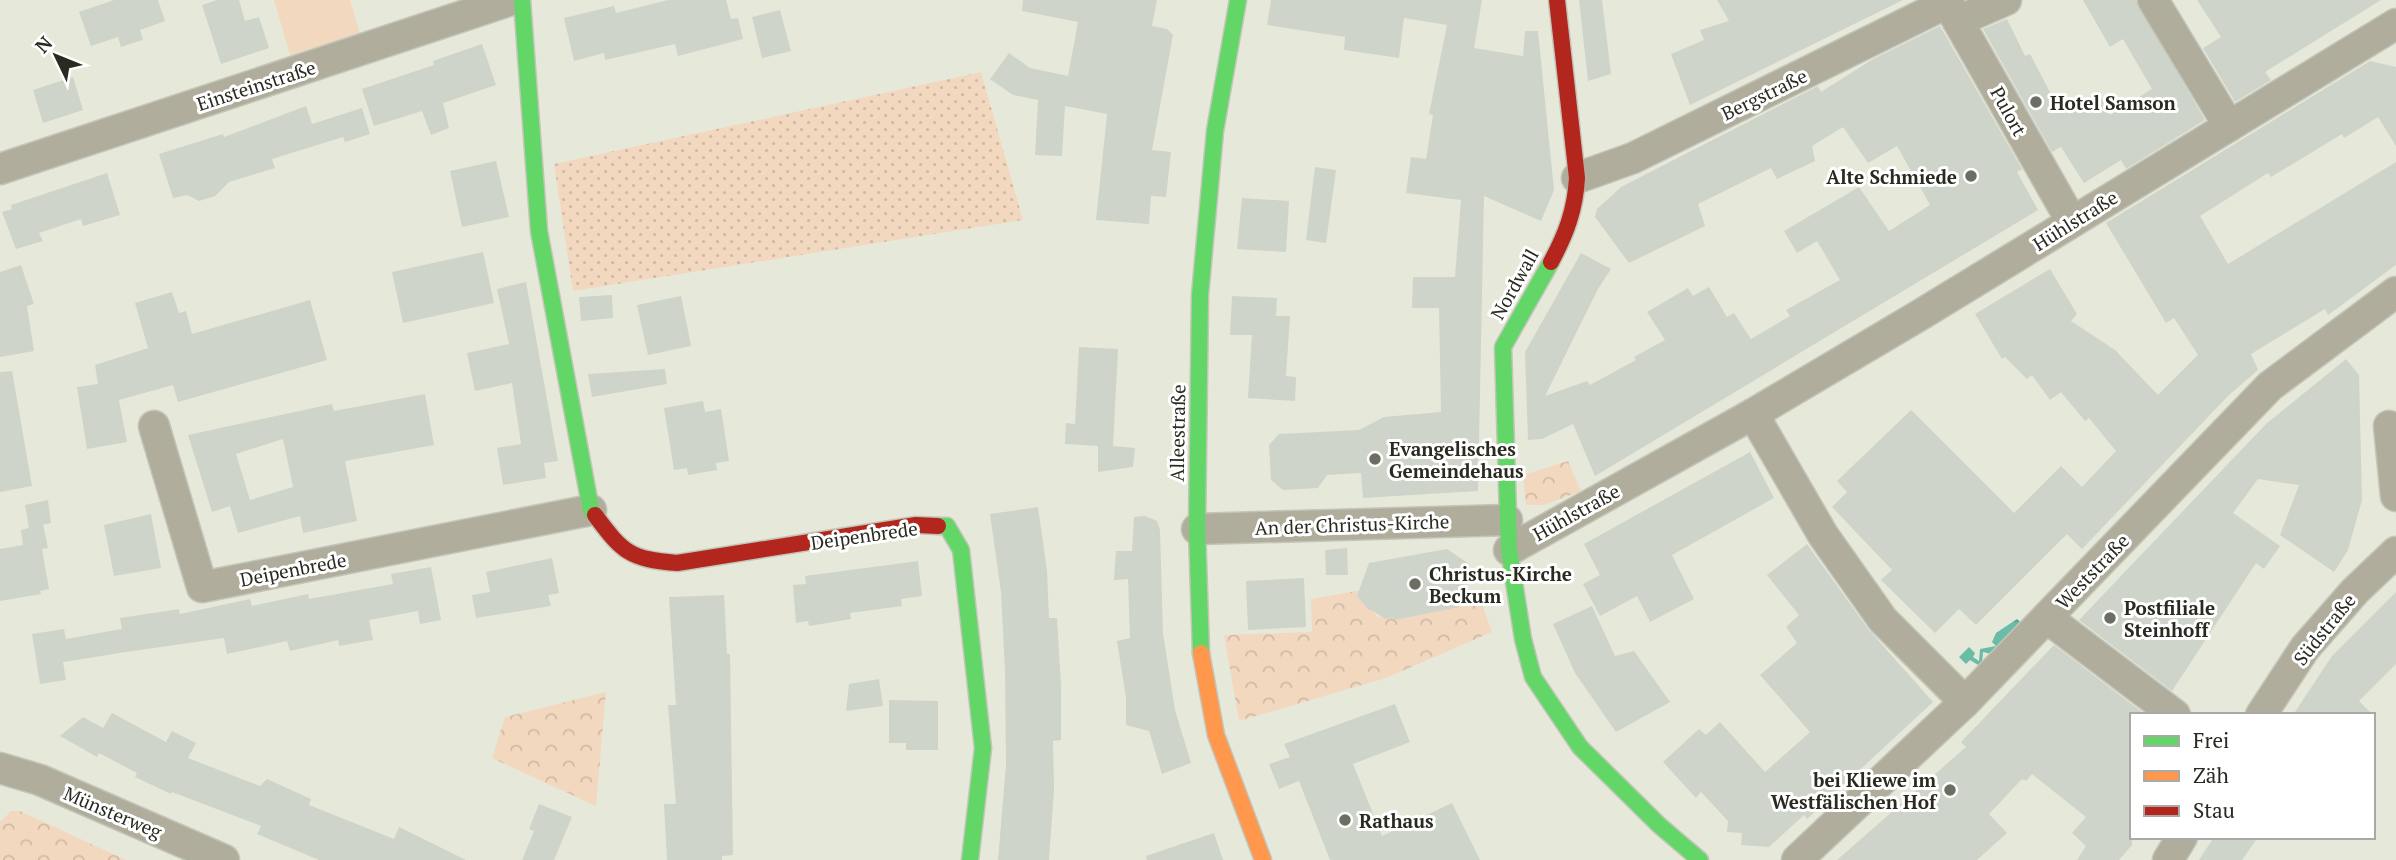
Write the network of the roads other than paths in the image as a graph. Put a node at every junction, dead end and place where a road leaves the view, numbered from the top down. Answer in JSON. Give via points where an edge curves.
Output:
{"nodes":[{"id":1,"x":511,"y":0,"type":"edge"},
{"id":2,"x":522,"y":0,"type":"edge"},
{"id":3,"x":1238,"y":0,"type":"edge"},
{"id":4,"x":1557,"y":0,"type":"edge"},
{"id":5,"x":2006,"y":0,"type":"edge"},
{"id":6,"x":2153,"y":0,"type":"edge"},
{"id":7,"x":1951,"y":8,"type":"edge"},
{"id":8,"x":2395,"y":28,"type":"edge"},
{"id":9,"x":2229,"y":126,"type":"junction"},
{"id":10,"x":0,"y":169,"type":"edge"},
{"id":11,"x":1577,"y":178,"type":"junction"},
{"id":12,"x":2072,"y":222,"type":"junction"},
{"id":13,"x":2396,"y":292,"type":"edge"},
{"id":14,"x":1753,"y":414,"type":"junction"},
{"id":15,"x":153,"y":426,"type":"dead end"},
{"id":16,"x":2389,"y":426,"type":"dead end"},
{"id":17,"x":2396,"y":495,"type":"edge"},
{"id":18,"x":591,"y":510,"type":"junction"},
{"id":19,"x":1507,"y":520,"type":"junction"},
{"id":20,"x":1197,"y":528,"type":"junction"},
{"id":21,"x":1509,"y":550,"type":"junction"},
{"id":22,"x":2396,"y":552,"type":"edge"},
{"id":23,"x":2047,"y":618,"type":"junction"},
{"id":24,"x":1965,"y":702,"type":"junction"},
{"id":25,"x":2172,"y":713,"type":"edge"},
{"id":26,"x":2262,"y":713,"type":"edge"},
{"id":27,"x":0,"y":768,"type":"edge"},
{"id":28,"x":2181,"y":839,"type":"edge"},
{"id":29,"x":224,"y":860,"type":"edge"},
{"id":30,"x":970,"y":860,"type":"edge"},
{"id":31,"x":1263,"y":860,"type":"edge"},
{"id":32,"x":1700,"y":860,"type":"edge"},
{"id":33,"x":1797,"y":860,"type":"edge"},
{"id":34,"x":2168,"y":860,"type":"edge"}],
"edges":[{"from":1,"to":10,"type":"street","name":"Einsteinstraße"},
{"from":2,"to":18,"type":"street","name":"Deipenbrede","via":[[539,231]]},
{"from":3,"to":20,"type":"street","name":"Alleestraße","via":[[1215,131],[1200,295]]},
{"from":4,"to":11,"type":"street","name":"Nordwall"},
{"from":5,"to":7,"type":"street","name":"Bergstraße"},
{"from":6,"to":9,"type":"street"},
{"from":7,"to":11,"type":"street","name":"Bergstraße","via":[[1633,158]]},
{"from":7,"to":12,"type":"street","name":"Pulort"},
{"from":8,"to":9,"type":"street","name":"Hühlstraße"},
{"from":9,"to":12,"type":"street","name":"Hühlstraße"},
{"from":11,"to":19,"type":"street","name":"Nordwall","via":[[1575,207],[1566,235],[1503,347]]},
{"from":12,"to":14,"type":"street","name":"Hühlstraße"},
{"from":13,"to":23,"type":"street","name":"Weststraße","via":[[2270,386]]},
{"from":14,"to":21,"type":"street","name":"Hühlstraße"},
{"from":14,"to":24,"type":"street","via":[[1822,535],[1883,620]]},
{"from":15,"to":18,"type":"street","name":"Deipenbrede","via":[[202,587]]},
{"from":16,"to":17,"type":"street"},
{"from":18,"to":30,"type":"street","name":"Deipenbrede","via":[[612,539],[641,560],[677,563],[916,526],[947,526],[961,550],[983,748]]},
{"from":19,"to":20,"type":"street","name":"An der Christus-Kirche"},
{"from":19,"to":21,"type":"street","name":"Nordwall"},
{"from":20,"to":31,"type":"street","name":"Alleestraße","via":[[1199,641],[1205,686],[1216,735]]},
{"from":21,"to":32,"type":"street","name":"Nordwall","via":[[1532,677],[1580,747]]},
{"from":22,"to":26,"type":"street","name":"Südstraße","via":[[2305,648]]},
{"from":23,"to":24,"type":"street","name":"Weststraße"},
{"from":23,"to":25,"type":"street"},
{"from":24,"to":33,"type":"street","name":"Weststraße"},
{"from":27,"to":29,"type":"street","name":"Münsterweg","via":[[40,780]]},
{"from":28,"to":34,"type":"street"}]}
